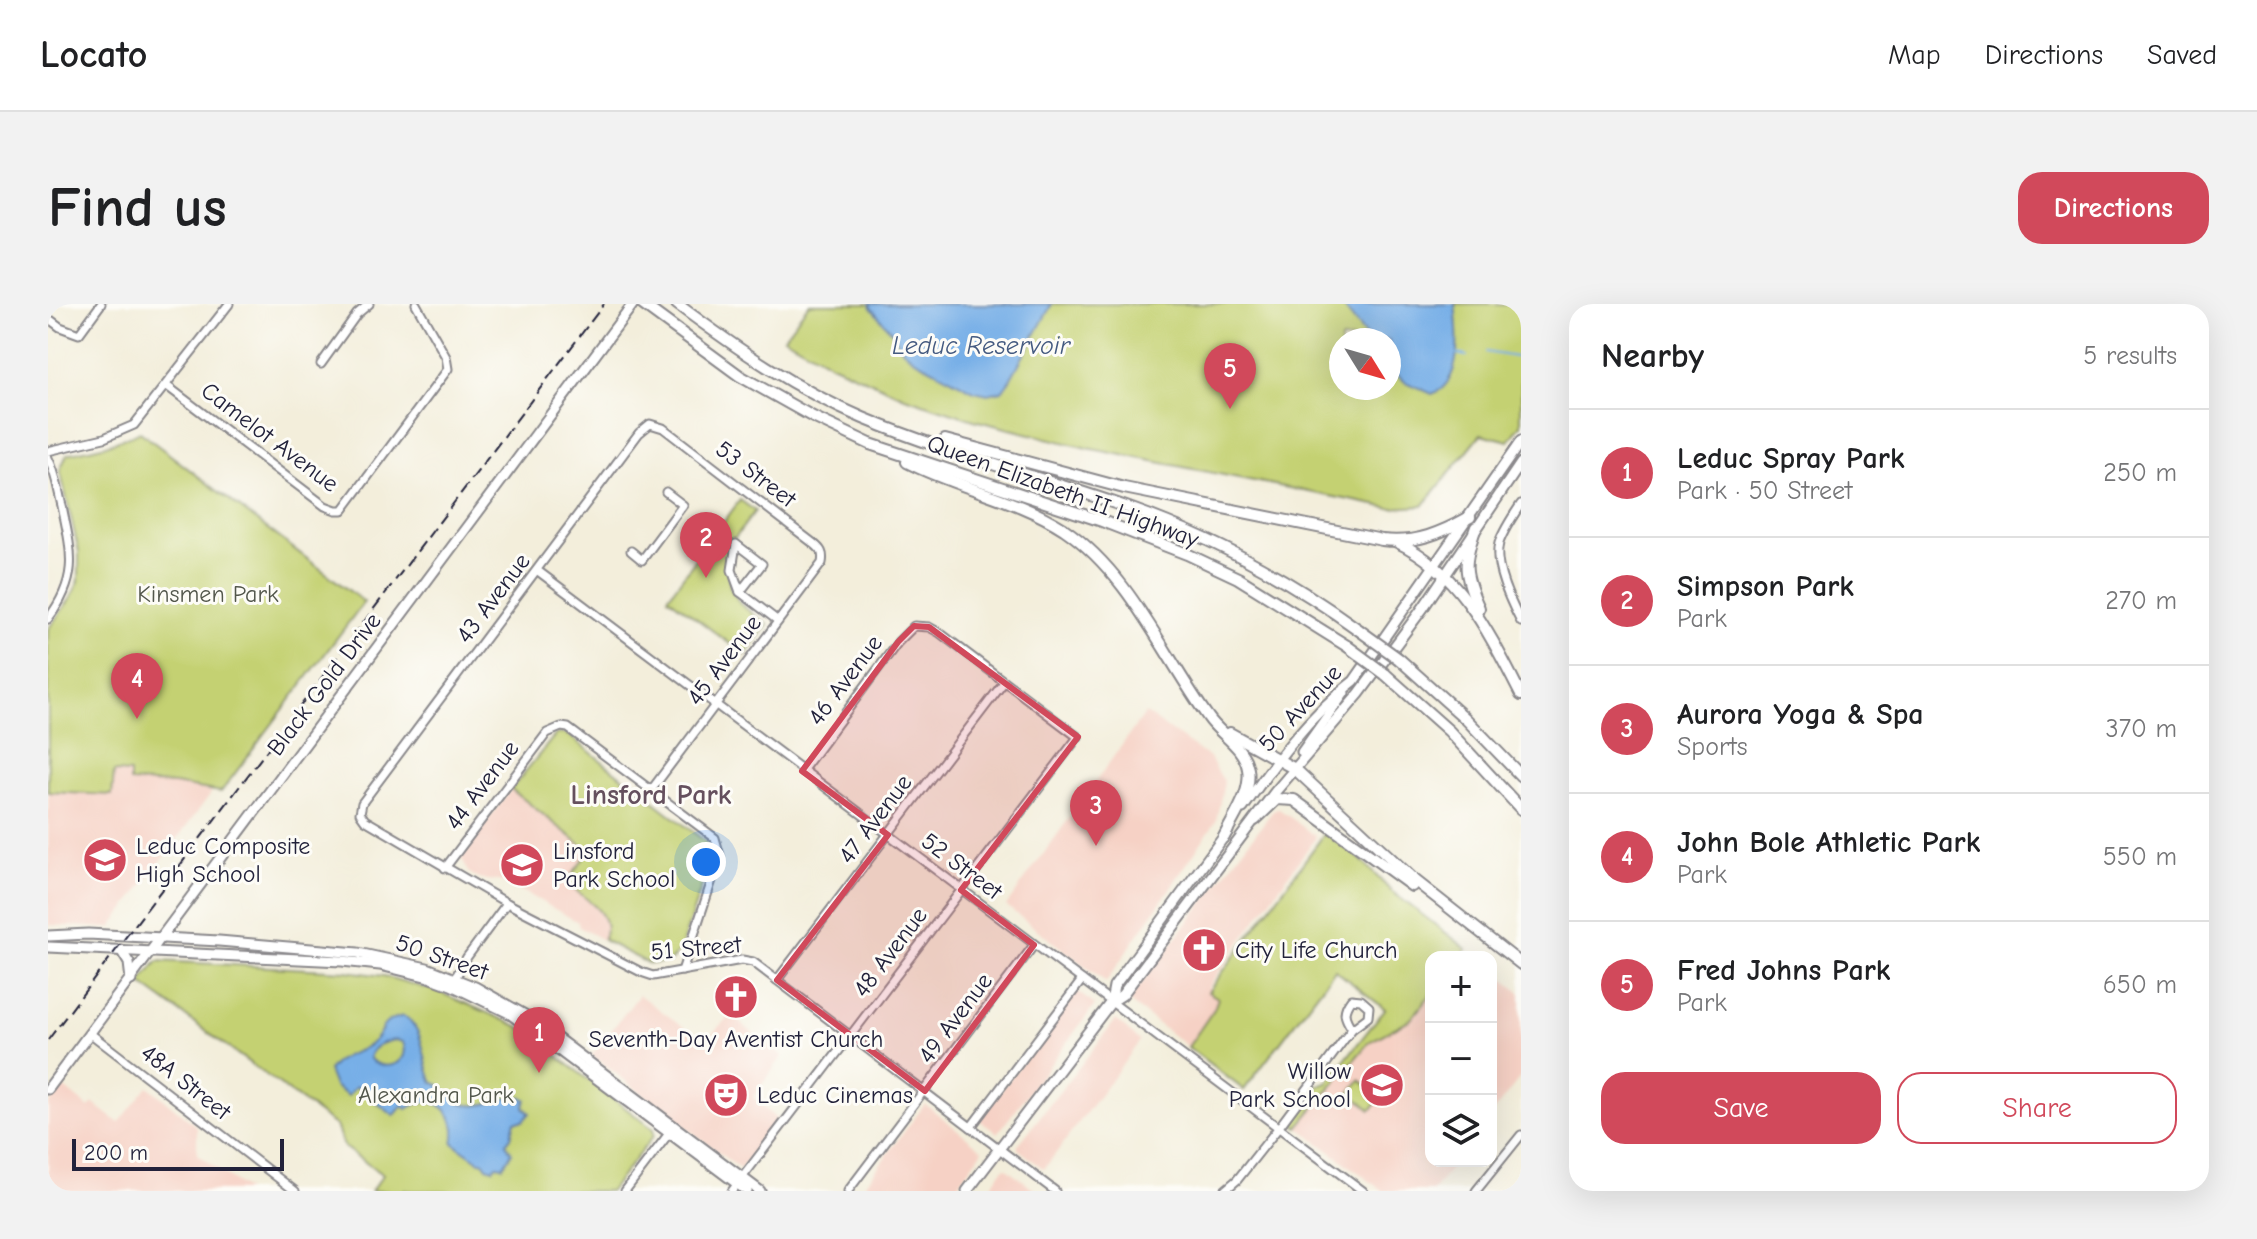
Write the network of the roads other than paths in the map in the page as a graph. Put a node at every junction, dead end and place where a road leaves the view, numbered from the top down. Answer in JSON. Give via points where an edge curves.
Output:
{"nodes":[{"id":1,"x":101,"y":304,"type":"edge"},
{"id":2,"x":229,"y":304,"type":"edge"},
{"id":3,"x":369,"y":304,"type":"edge"},
{"id":4,"x":416,"y":304,"type":"edge"},
{"id":5,"x":633,"y":304,"type":"edge"},
{"id":6,"x":642,"y":304,"type":"edge"},
{"id":7,"x":677,"y":304,"type":"edge"},
{"id":8,"x":48,"y":318,"type":"edge"},
{"id":9,"x":321,"y":364,"type":"dead end"},
{"id":10,"x":167,"y":386,"type":"junction"},
{"id":11,"x":863,"y":418,"type":"junction"},
{"id":12,"x":663,"y":428,"type":"joint"},
{"id":13,"x":1521,"y":441,"type":"edge"},
{"id":14,"x":870,"y":444,"type":"junction"},
{"id":15,"x":48,"y":451,"type":"edge"},
{"id":16,"x":48,"y":458,"type":"edge"},
{"id":17,"x":1521,"y":463,"type":"edge"},
{"id":18,"x":666,"y":492,"type":"dead end"},
{"id":19,"x":1521,"y":504,"type":"edge"},
{"id":20,"x":1473,"y":522,"type":"junction"},
{"id":21,"x":1395,"y":541,"type":"junction"},
{"id":22,"x":631,"y":551,"type":"dead end"},
{"id":23,"x":823,"y":553,"type":"joint"},
{"id":24,"x":1435,"y":566,"type":"junction"},
{"id":25,"x":538,"y":571,"type":"junction"},
{"id":26,"x":1445,"y":575,"type":"junction"},
{"id":27,"x":740,"y":592,"type":"junction"},
{"id":28,"x":48,"y":619,"type":"edge"},
{"id":29,"x":778,"y":621,"type":"junction"},
{"id":30,"x":1521,"y":622,"type":"edge"},
{"id":31,"x":1408,"y":628,"type":"junction"},
{"id":32,"x":1488,"y":633,"type":"junction"},
{"id":33,"x":1182,"y":678,"type":"junction"},
{"id":34,"x":1354,"y":681,"type":"junction"},
{"id":35,"x":1004,"y":682,"type":"junction"},
{"id":36,"x":1521,"y":695,"type":"edge"},
{"id":37,"x":715,"y":705,"type":"junction"},
{"id":38,"x":1278,"y":759,"type":"junction"},
{"id":39,"x":1295,"y":769,"type":"junction"},
{"id":40,"x":802,"y":771,"type":"junction"},
{"id":41,"x":1521,"y":776,"type":"edge"},
{"id":42,"x":652,"y":789,"type":"junction"},
{"id":43,"x":360,"y":808,"type":"joint"},
{"id":44,"x":1521,"y":809,"type":"edge"},
{"id":45,"x":1255,"y":820,"type":"junction"},
{"id":46,"x":888,"y":835,"type":"junction"},
{"id":47,"x":1224,"y":837,"type":"junction"},
{"id":48,"x":1207,"y":858,"type":"junction"},
{"id":49,"x":1219,"y":867,"type":"junction"},
{"id":50,"x":445,"y":868,"type":"junction"},
{"id":51,"x":961,"y":890,"type":"junction"},
{"id":52,"x":507,"y":903,"type":"junction"},
{"id":53,"x":180,"y":913,"type":"junction"},
{"id":54,"x":48,"y":936,"type":"edge"},
{"id":55,"x":162,"y":937,"type":"junction"},
{"id":56,"x":191,"y":939,"type":"junction"},
{"id":57,"x":1034,"y":945,"type":"junction"},
{"id":58,"x":48,"y":947,"type":"edge"},
{"id":59,"x":121,"y":950,"type":"junction"},
{"id":60,"x":152,"y":951,"type":"junction"},
{"id":61,"x":1521,"y":965,"type":"edge"},
{"id":62,"x":682,"y":971,"type":"junction"},
{"id":63,"x":131,"y":980,"type":"junction"},
{"id":64,"x":777,"y":980,"type":"junction"},
{"id":65,"x":1082,"y":980,"type":"junction"},
{"id":66,"x":453,"y":982,"type":"junction"},
{"id":67,"x":1111,"y":1002,"type":"junction"},
{"id":68,"x":1352,"y":1029,"type":"dead end"},
{"id":69,"x":91,"y":1034,"type":"junction"},
{"id":70,"x":851,"y":1036,"type":"junction"},
{"id":71,"x":48,"y":1089,"type":"edge"},
{"id":72,"x":925,"y":1091,"type":"junction"},
{"id":73,"x":971,"y":1127,"type":"junction"},
{"id":74,"x":1279,"y":1127,"type":"junction"},
{"id":75,"x":672,"y":1130,"type":"junction"},
{"id":76,"x":1521,"y":1135,"type":"edge"},
{"id":77,"x":999,"y":1148,"type":"junction"},
{"id":78,"x":737,"y":1184,"type":"edge"},
{"id":79,"x":295,"y":1191,"type":"edge"},
{"id":80,"x":625,"y":1191,"type":"edge"},
{"id":81,"x":747,"y":1191,"type":"edge"},
{"id":82,"x":760,"y":1191,"type":"edge"},
{"id":83,"x":848,"y":1191,"type":"edge"},
{"id":84,"x":967,"y":1191,"type":"edge"},
{"id":85,"x":1055,"y":1191,"type":"edge"},
{"id":86,"x":1224,"y":1191,"type":"edge"},
{"id":87,"x":1363,"y":1191,"type":"edge"},
{"id":88,"x":1476,"y":1191,"type":"edge"}],
"edges":[{"from":1,"to":8,"type":"street","via":[[79,334]]},
{"from":2,"to":10,"type":"street"},
{"from":3,"to":9,"type":"street"},
{"from":4,"to":10,"type":"street","name":"Camelot Avenue","via":[[448,369],[343,510],[325,506]]},
{"from":5,"to":53,"type":"main road","name":"Black Gold Drive"},
{"from":6,"to":14,"type":"highway","name":"Queen Elizabeth II Highway","via":[[740,376]]},
{"from":7,"to":11,"type":"highway","name":"Queen Elizabeth II Highway","via":[[767,369]]},
{"from":10,"to":15,"type":"street","via":[[125,431]]},
{"from":11,"to":21,"type":"highway","via":[[1124,488]]},
{"from":11,"to":41,"type":"highway","name":"Queen Elizabeth II Highway","bridge":true,"via":[[1162,521],[1274,575],[1399,659]]},
{"from":12,"to":23,"type":"street","name":"53 Street"},
{"from":12,"to":25,"type":"street","name":"43 Avenue","via":[[650,424],[639,433]]},
{"from":13,"to":20,"type":"main road","name":"50 Avenue"},
{"from":14,"to":33,"type":"highway","via":[[935,476],[1025,509],[1078,540],[1116,576]]},
{"from":14,"to":44,"type":"highway","name":"Queen Elizabeth II Highway","bridge":true,"via":[[1102,521],[1238,578],[1385,674],[1449,731]]},
{"from":16,"to":28,"type":"street","via":[[72,561],[65,592]]},
{"from":17,"to":20,"type":"main road","name":"50 Avenue"},
{"from":18,"to":22,"type":"street","via":[[683,505],[642,560]]},
{"from":19,"to":30,"type":"street","via":[[1498,546],[1510,600]]},
{"from":20,"to":21,"type":"highway","via":[[1431,537]]},
{"from":20,"to":24,"type":"main road","name":"50 Avenue"},
{"from":20,"to":26,"type":"main road","name":"50 Avenue"},
{"from":20,"to":32,"type":"highway","via":[[1466,575]]},
{"from":21,"to":24,"type":"highway"},
{"from":23,"to":29,"type":"street","name":"45 Avenue","via":[[822,563]]},
{"from":24,"to":26,"type":"highway"},
{"from":24,"to":31,"type":"main road","via":[[1437,578]]},
{"from":24,"to":34,"type":"main road","name":"50 Avenue"},
{"from":25,"to":37,"type":"street","name":"52 Street"},
{"from":25,"to":43,"type":"street","name":"43 Avenue"},
{"from":26,"to":31,"type":"main road","name":"50 Avenue"},
{"from":26,"to":32,"type":"highway"},
{"from":27,"to":27,"type":"street","via":[[732,570],[736,544],[762,564]]},
{"from":27,"to":29,"type":"street"},
{"from":29,"to":37,"type":"street","name":"45 Avenue"},
{"from":31,"to":39,"type":"main road","name":"50 Avenue"},
{"from":32,"to":36,"type":"highway"},
{"from":33,"to":38,"type":"highway","via":[[1225,729]]},
{"from":33,"to":47,"type":"highway","via":[[1248,767],[1248,789]]},
{"from":34,"to":38,"type":"main road","name":"50 Avenue","via":[[1332,697]]},
{"from":34,"to":39,"type":"main road"},
{"from":35,"to":40,"type":"street","name":"46 Avenue","via":[[929,627],[914,626]]},
{"from":35,"to":46,"type":"street","name":"47 Avenue"},
{"from":35,"to":51,"type":"street","name":"48 Avenue","via":[[1078,737]]},
{"from":37,"to":40,"type":"street","name":"52 Street"},
{"from":37,"to":42,"type":"street","name":"45 Avenue"},
{"from":38,"to":39,"type":"highway"},
{"from":38,"to":47,"type":"main road","name":"50 Avenue"},
{"from":39,"to":45,"type":"main road","name":"50 Avenue"},
{"from":39,"to":61,"type":"highway","via":[[1393,861]]},
{"from":40,"to":46,"type":"street","name":"52 Street"},
{"from":42,"to":50,"type":"street","name":"44 Avenue","via":[[576,733],[553,729]]},
{"from":42,"to":62,"type":"street","via":[[715,838],[720,850]]},
{"from":43,"to":50,"type":"street","name":"51 Street","via":[[365,820]]},
{"from":45,"to":49,"type":"main road","name":"50 Avenue"},
{"from":45,"to":61,"type":"highway","via":[[1277,799],[1304,805]]},
{"from":46,"to":51,"type":"street","name":"52 Street"},
{"from":46,"to":64,"type":"street","name":"47 Avenue"},
{"from":47,"to":48,"type":"main road","name":"50 Avenue"},
{"from":48,"to":49,"type":"main road"},
{"from":48,"to":67,"type":"main road","name":"50 Avenue","via":[[1114,986]]},
{"from":49,"to":67,"type":"main road","name":"50 Avenue","via":[[1122,995]]},
{"from":50,"to":52,"type":"street","name":"51 Street"},
{"from":51,"to":57,"type":"street","name":"52 Street"},
{"from":51,"to":70,"type":"street","name":"48 Avenue"},
{"from":52,"to":62,"type":"street","name":"51 Street","via":[[641,972],[653,976]]},
{"from":52,"to":66,"type":"street"},
{"from":53,"to":55,"type":"main road","name":"Black Gold Drive"},
{"from":53,"to":56,"type":"main road","via":[[180,930]]},
{"from":54,"to":55,"type":"main road","name":"50 Street"},
{"from":55,"to":56,"type":"main road","name":"50 Street"},
{"from":55,"to":60,"type":"main road","name":"Black Gold Drive"},
{"from":56,"to":66,"type":"main road","name":"50 Street","via":[[358,953],[410,963]]},
{"from":57,"to":65,"type":"street","name":"52 Street"},
{"from":57,"to":72,"type":"street","name":"49 Avenue"},
{"from":58,"to":59,"type":"main road","name":"50 Street"},
{"from":59,"to":60,"type":"main road","name":"50 Street"},
{"from":59,"to":63,"type":"main road"},
{"from":60,"to":63,"type":"main road","name":"Black Gold Drive"},
{"from":60,"to":66,"type":"main road","name":"50 Street","via":[[380,965]]},
{"from":62,"to":64,"type":"street","name":"51 Street","via":[[748,960]]},
{"from":63,"to":69,"type":"main road","name":"Black Gold Drive"},
{"from":64,"to":70,"type":"street","name":"51 Street"},
{"from":65,"to":67,"type":"street","name":"52 Street"},
{"from":65,"to":73,"type":"street"},
{"from":66,"to":75,"type":"main road","name":"50 Street","via":[[518,1019]]},
{"from":67,"to":74,"type":"street","name":"52 Street"},
{"from":67,"to":77,"type":"main road","name":"50 Avenue"},
{"from":68,"to":74,"type":"street"},
{"from":69,"to":71,"type":"main road","name":"Black Gold Drive"},
{"from":69,"to":79,"type":"street","name":"48A Street"},
{"from":70,"to":72,"type":"street","name":"51 Street"},
{"from":70,"to":78,"type":"street","name":"48 Avenue"},
{"from":72,"to":73,"type":"street","name":"51 Street"},
{"from":72,"to":83,"type":"street","name":"49 Avenue"},
{"from":73,"to":77,"type":"street","name":"51 Street"},
{"from":74,"to":86,"type":"street"},
{"from":74,"to":87,"type":"street","name":"52 Street"},
{"from":75,"to":78,"type":"main road","name":"50 Street"},
{"from":75,"to":80,"type":"street"},
{"from":76,"to":88,"type":"street"},
{"from":77,"to":84,"type":"main road","name":"50 Avenue"},
{"from":77,"to":85,"type":"street","name":"51 Street"},
{"from":78,"to":81,"type":"main road","name":"50 Street"},
{"from":78,"to":82,"type":"main road","name":"50 Street"}]}
